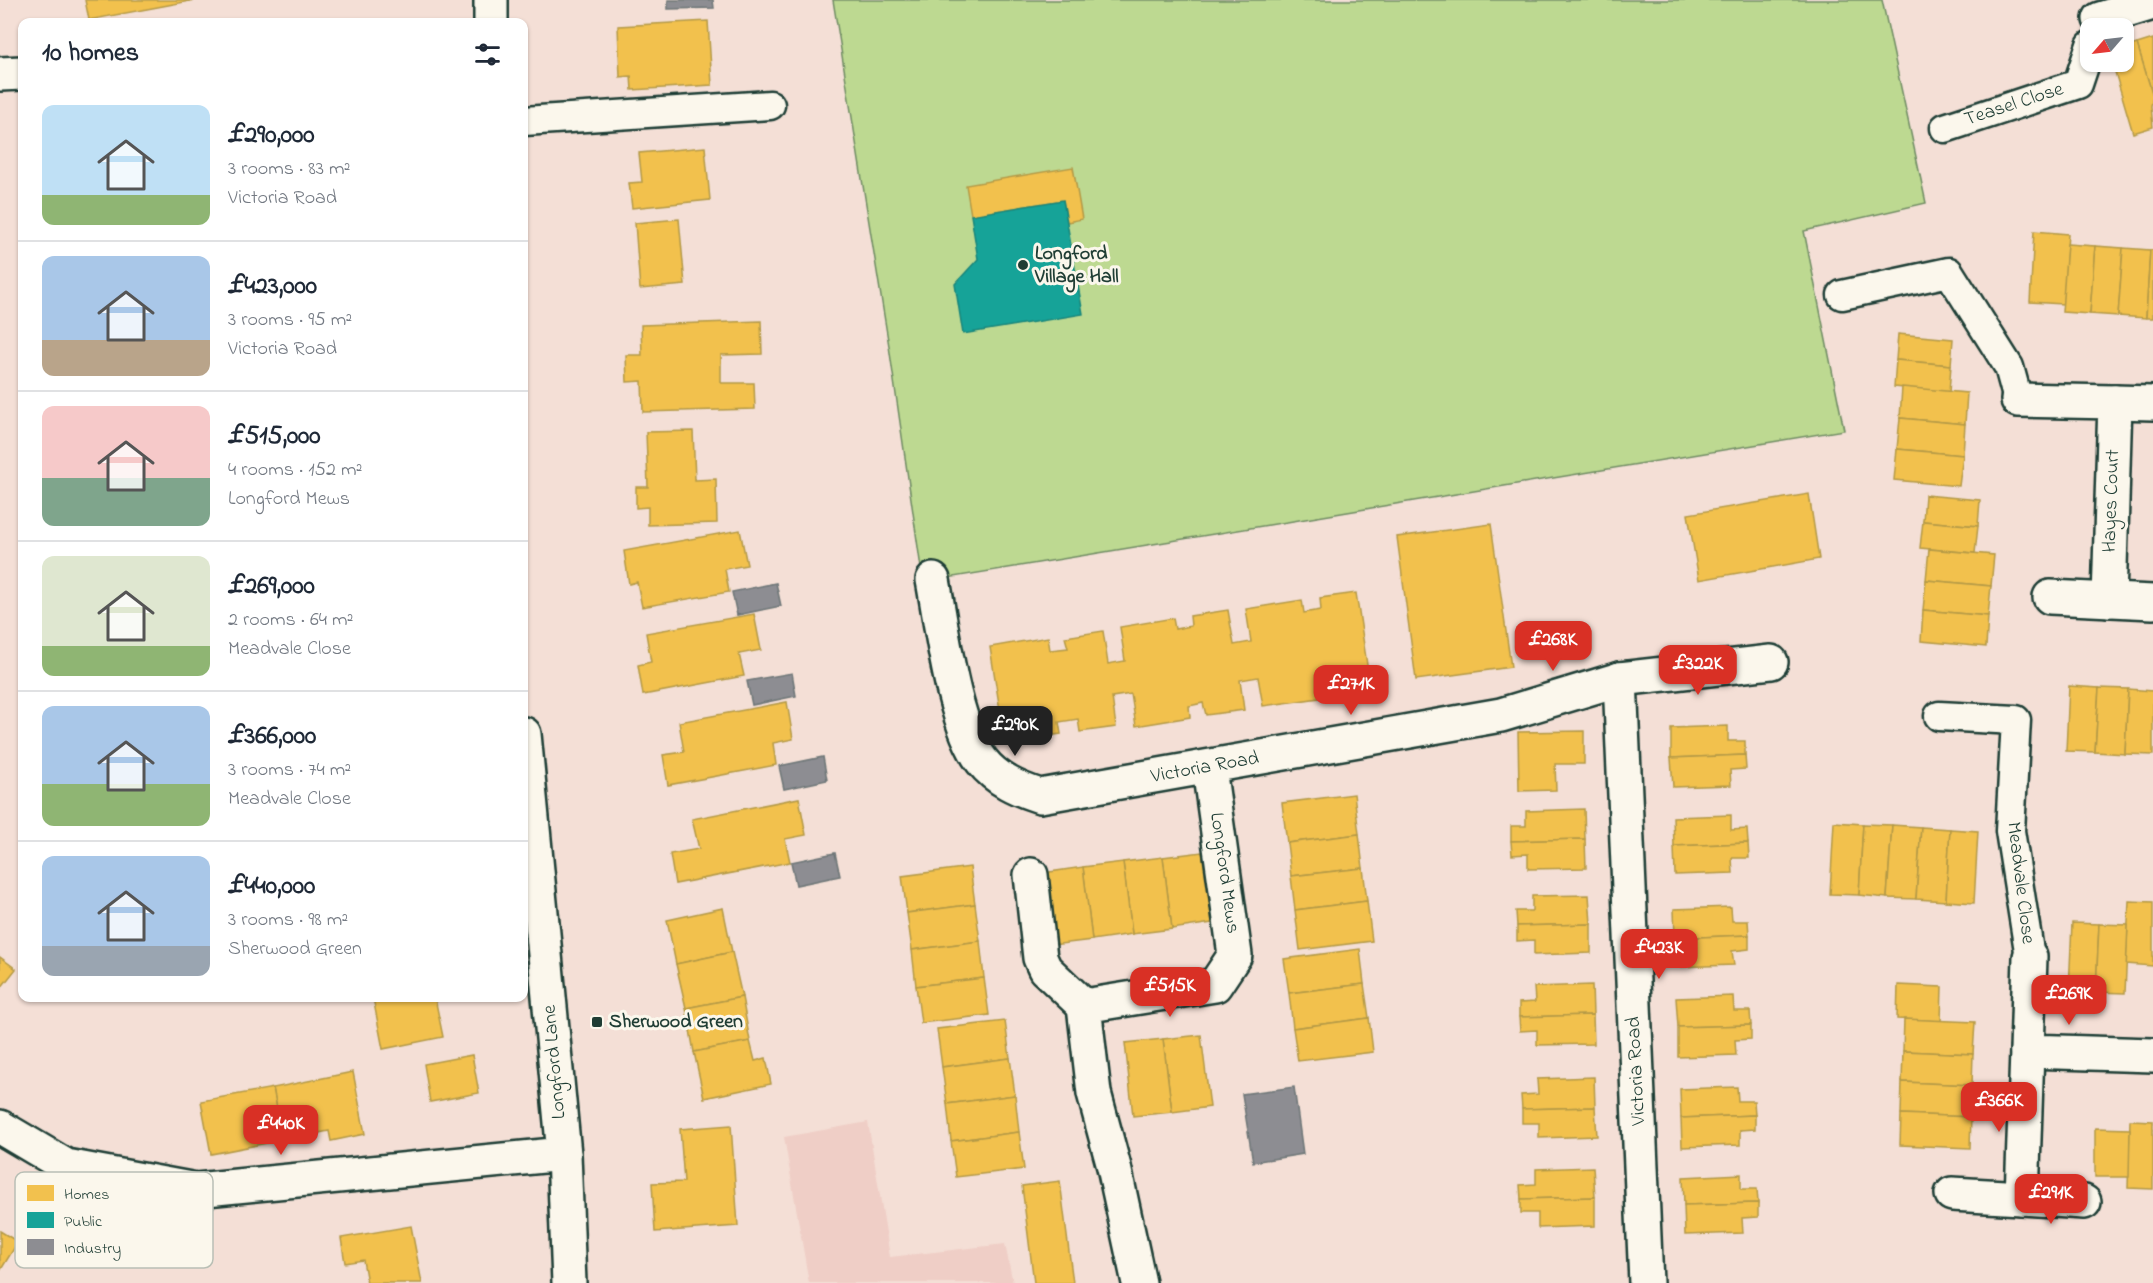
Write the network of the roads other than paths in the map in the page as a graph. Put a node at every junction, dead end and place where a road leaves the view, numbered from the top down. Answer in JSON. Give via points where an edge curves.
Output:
{"nodes":[{"id":1,"x":491,"y":0,"type":"edge"},
{"id":2,"x":2153,"y":3,"type":"edge"},
{"id":3,"x":491,"y":18,"type":"edge"},
{"id":4,"x":2122,"y":18,"type":"edge"},
{"id":5,"x":2082,"y":72,"type":"edge"},
{"id":6,"x":18,"y":73,"type":"edge"},
{"id":7,"x":0,"y":74,"type":"edge"},
{"id":8,"x":770,"y":105,"type":"dead end"},
{"id":9,"x":528,"y":122,"type":"edge"},
{"id":10,"x":1945,"y":128,"type":"dead end"},
{"id":11,"x":1842,"y":295,"type":"dead end"},
{"id":12,"x":2018,"y":400,"type":"joint"},
{"id":13,"x":2115,"y":402,"type":"junction"},
{"id":14,"x":2153,"y":403,"type":"edge"},
{"id":15,"x":933,"y":580,"type":"dead end"},
{"id":16,"x":2050,"y":597,"type":"dead end"},
{"id":17,"x":2109,"y":600,"type":"junction"},
{"id":18,"x":2153,"y":602,"type":"edge"},
{"id":19,"x":1770,"y":662,"type":"dead end"},
{"id":20,"x":1620,"y":679,"type":"junction"},
{"id":21,"x":1939,"y":716,"type":"dead end"},
{"id":22,"x":1209,"y":768,"type":"junction"},
{"id":23,"x":528,"y":776,"type":"edge"},
{"id":24,"x":1031,"y":875,"type":"dead end"},
{"id":25,"x":2030,"y":957,"type":"joint"},
{"id":26,"x":1084,"y":1006,"type":"junction"},
{"id":27,"x":2027,"y":1051,"type":"junction"},
{"id":28,"x":2153,"y":1054,"type":"edge"},
{"id":29,"x":0,"y":1127,"type":"edge"},
{"id":30,"x":564,"y":1154,"type":"junction"},
{"id":31,"x":98,"y":1172,"type":"edge"},
{"id":32,"x":213,"y":1188,"type":"edge"},
{"id":33,"x":1952,"y":1194,"type":"dead end"},
{"id":34,"x":2022,"y":1198,"type":"junction"},
{"id":35,"x":2084,"y":1202,"type":"dead end"},
{"id":36,"x":569,"y":1283,"type":"edge"},
{"id":37,"x":1139,"y":1283,"type":"edge"},
{"id":38,"x":1646,"y":1283,"type":"edge"}],
"edges":[{"from":1,"to":3,"type":"street"},
{"from":2,"to":4,"type":"street","name":"Teasel Close"},
{"from":5,"to":10,"type":"lane","name":"Teasel Close","via":[[2078,84]]},
{"from":6,"to":7,"type":"street"},
{"from":8,"to":9,"type":"lane"},
{"from":11,"to":12,"type":"lane","via":[[1949,272],[2009,366]]},
{"from":12,"to":13,"type":"street"},
{"from":13,"to":14,"type":"street"},
{"from":13,"to":17,"type":"street","name":"Hayes Court"},
{"from":15,"to":22,"type":"street","name":"Victoria Road","via":[[967,736],[982,761],[998,777],[1040,796]]},
{"from":16,"to":17,"type":"street"},
{"from":17,"to":18,"type":"street"},
{"from":19,"to":20,"type":"street","name":"Victoria Road"},
{"from":20,"to":22,"type":"street","name":"Victoria Road","via":[[1501,715]]},
{"from":20,"to":38,"type":"street","name":"Victoria Road"},
{"from":21,"to":25,"type":"lane","name":"Meadvale Close","via":[[2016,720],[2010,831]]},
{"from":22,"to":26,"type":"street","name":"Longford Mews","via":[[1235,955],[1215,985]]},
{"from":23,"to":30,"type":"street","name":"Longford Lane"},
{"from":24,"to":26,"type":"street","via":[[1040,958],[1045,969]]},
{"from":25,"to":27,"type":"street","name":"Meadvale Close"},
{"from":26,"to":37,"type":"street","via":[[1094,1093]]},
{"from":27,"to":28,"type":"street"},
{"from":27,"to":34,"type":"street","name":"Meadvale Close"},
{"from":29,"to":31,"type":"street","via":[[66,1166]]},
{"from":30,"to":32,"type":"street"},
{"from":30,"to":36,"type":"street","name":"Longford Lane"},
{"from":33,"to":34,"type":"street"},
{"from":34,"to":35,"type":"street"}]}
